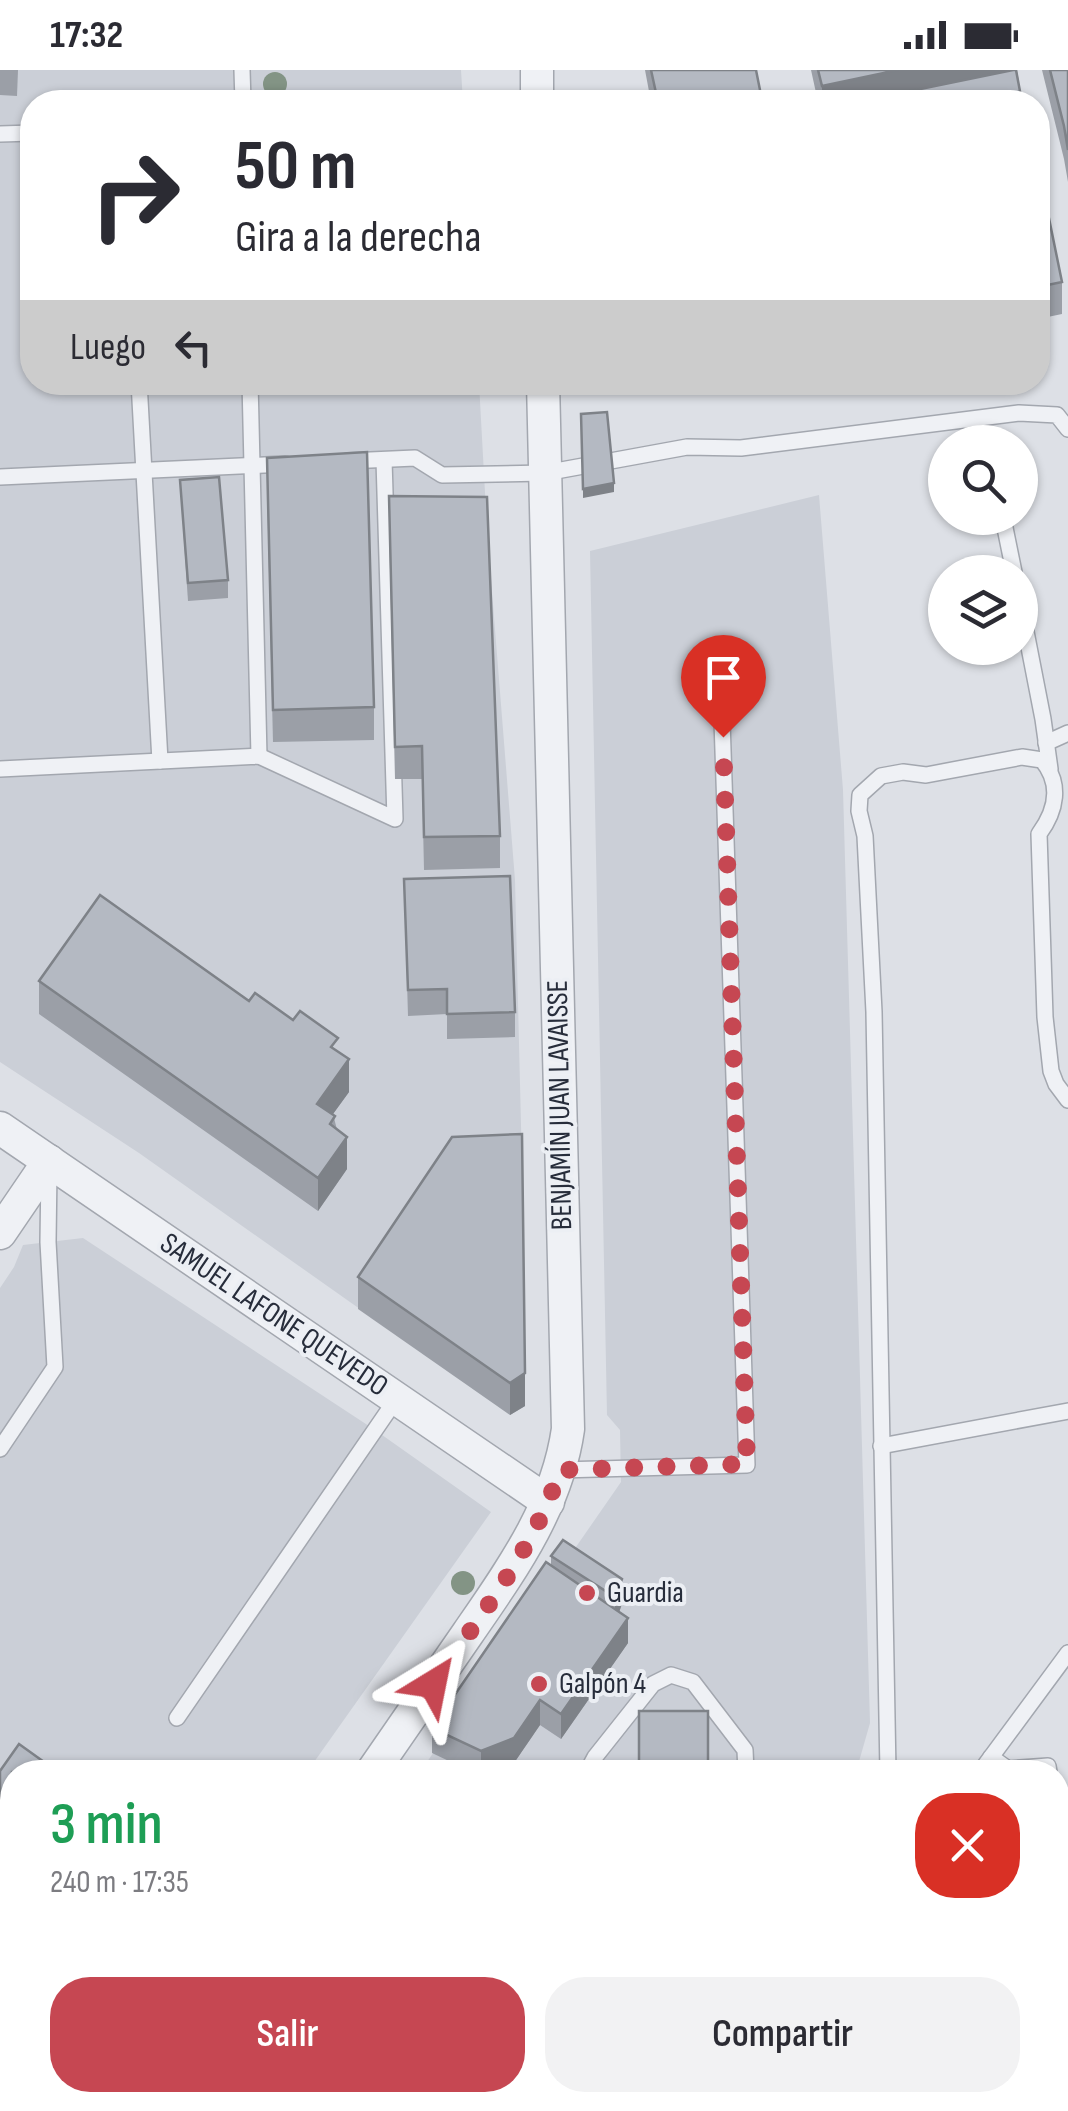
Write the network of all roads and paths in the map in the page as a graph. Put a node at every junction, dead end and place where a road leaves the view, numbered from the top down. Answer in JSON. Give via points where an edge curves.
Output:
{"nodes":[{"id":1,"x":140,"y":395,"type":"edge"},
{"id":2,"x":250,"y":395,"type":"edge"},
{"id":3,"x":543,"y":395,"type":"edge"},
{"id":4,"x":1068,"y":429,"type":"edge"},
{"id":5,"x":384,"y":460,"type":"junction"},
{"id":6,"x":327,"y":462,"type":"edge"},
{"id":7,"x":308,"y":463,"type":"edge"},
{"id":8,"x":252,"y":466,"type":"junction"},
{"id":9,"x":144,"y":471,"type":"junction"},
{"id":10,"x":545,"y":472,"type":"junction"},
{"id":11,"x":0,"y":477,"type":"edge"},
{"id":12,"x":720,"y":660,"type":"dead end"},
{"id":13,"x":1033,"y":665,"type":"edge"},
{"id":14,"x":1068,"y":733,"type":"edge"},
{"id":15,"x":1046,"y":743,"type":"junction"},
{"id":16,"x":259,"y":756,"type":"junction"},
{"id":17,"x":160,"y":760,"type":"junction"},
{"id":18,"x":0,"y":769,"type":"edge"},
{"id":19,"x":1050,"y":769,"type":"junction"},
{"id":20,"x":1068,"y":812,"type":"edge"},
{"id":21,"x":1052,"y":818,"type":"junction"},
{"id":22,"x":1068,"y":1100,"type":"edge"},
{"id":23,"x":0,"y":1128,"type":"edge"},
{"id":24,"x":49,"y":1161,"type":"junction"},
{"id":25,"x":0,"y":1233,"type":"edge"},
{"id":26,"x":397,"y":1398,"type":"junction"},
{"id":27,"x":1068,"y":1411,"type":"edge"},
{"id":28,"x":881,"y":1446,"type":"junction"},
{"id":29,"x":0,"y":1449,"type":"edge"},
{"id":30,"x":560,"y":1470,"type":"junction"},
{"id":31,"x":548,"y":1502,"type":"junction"},
{"id":32,"x":1068,"y":1653,"type":"edge"},
{"id":33,"x":177,"y":1718,"type":"dead end"},
{"id":34,"x":992,"y":1757,"type":"junction"},
{"id":35,"x":380,"y":1760,"type":"edge"},
{"id":36,"x":594,"y":1760,"type":"edge"},
{"id":37,"x":745,"y":1760,"type":"edge"},
{"id":38,"x":888,"y":1760,"type":"edge"},
{"id":39,"x":990,"y":1760,"type":"edge"},
{"id":40,"x":996,"y":1760,"type":"edge"}],
"edges":[{"from":1,"to":9,"type":"lane"},
{"from":2,"to":8,"type":"lane"},
{"from":3,"to":10,"type":"street","name":"BENJAMÍN JUAN LAVAISSE"},
{"from":4,"to":10,"type":"lane","via":[[1057,414],[1019,414],[741,448],[687,447]]},
{"from":5,"to":6,"type":"lane"},
{"from":5,"to":10,"type":"lane","via":[[415,458],[442,475]]},
{"from":5,"to":16,"type":"lane","via":[[395,819]]},
{"from":7,"to":8,"type":"lane"},
{"from":8,"to":9,"type":"lane"},
{"from":8,"to":16,"type":"lane"},
{"from":9,"to":11,"type":"lane"},
{"from":9,"to":17,"type":"lane"},
{"from":10,"to":30,"type":"street","name":"BENJAMÍN JUAN LAVAISSE","via":[[568,1429]]},
{"from":12,"to":30,"type":"lane","via":[[747,1464]]},
{"from":13,"to":15,"type":"lane"},
{"from":14,"to":15,"type":"lane"},
{"from":15,"to":19,"type":"lane"},
{"from":16,"to":17,"type":"lane"},
{"from":17,"to":18,"type":"lane"},
{"from":19,"to":21,"type":"lane"},
{"from":19,"to":28,"type":"lane","via":[[1042,760],[1022,757],[903,772],[882,776],[860,795],[874,1012]]},
{"from":20,"to":21,"type":"lane"},
{"from":21,"to":22,"type":"lane","via":[[1039,834],[1045,1018],[1051,1070]]},
{"from":23,"to":24,"type":"street","name":"SAMUEL LAFONE QUEVEDO"},
{"from":24,"to":25,"type":"street"},
{"from":24,"to":26,"type":"street","name":"SAMUEL LAFONE QUEVEDO"},
{"from":24,"to":29,"type":"lane","via":[[55,1367]]},
{"from":26,"to":31,"type":"street","name":"SAMUEL LAFONE QUEVEDO"},
{"from":26,"to":33,"type":"lane"},
{"from":27,"to":28,"type":"lane"},
{"from":28,"to":38,"type":"lane"},
{"from":30,"to":31,"type":"street","name":"BENJAMÍN JUAN LAVAISSE"},
{"from":31,"to":35,"type":"street","name":"BENJAMÍN JUAN LAVAISSE","via":[[515,1566]]},
{"from":32,"to":34,"type":"lane"},
{"from":34,"to":39,"type":"lane"},
{"from":34,"to":40,"type":"lane"},
{"from":36,"to":37,"type":"lane","via":[[653,1684],[671,1675],[693,1682],[745,1750]]}]}
